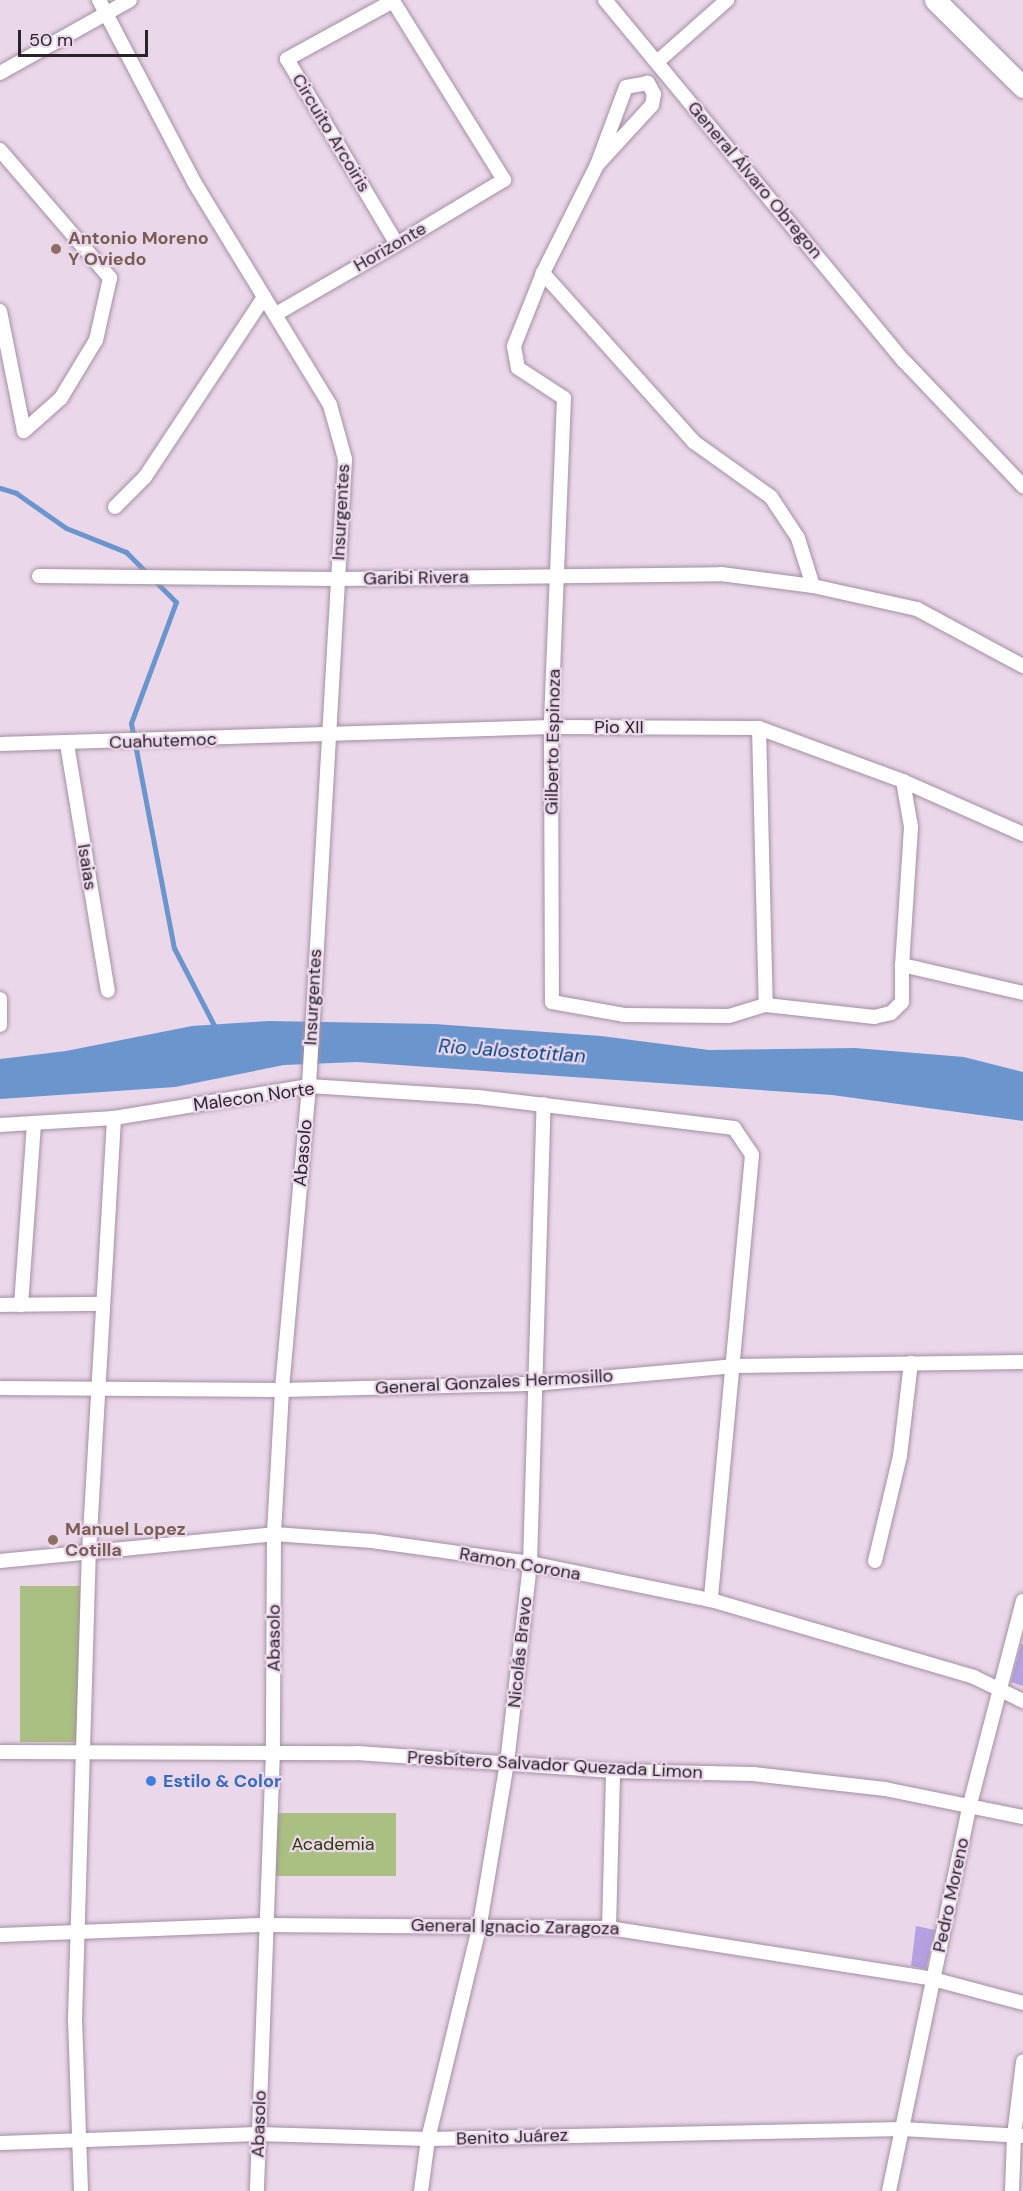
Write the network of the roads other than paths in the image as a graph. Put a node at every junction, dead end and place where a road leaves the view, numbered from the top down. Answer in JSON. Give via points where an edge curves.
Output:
{"nodes":[{"id":1,"x":99,"y":0,"type":"edge"},
{"id":2,"x":130,"y":0,"type":"edge"},
{"id":3,"x":605,"y":0,"type":"edge"},
{"id":4,"x":727,"y":0,"type":"edge"},
{"id":5,"x":935,"y":0,"type":"edge"},
{"id":6,"x":106,"y":14,"type":"junction"},
{"id":7,"x":657,"y":62,"type":"junction"},
{"id":8,"x":0,"y":73,"type":"edge"},
{"id":9,"x":1023,"y":87,"type":"edge"},
{"id":10,"x":0,"y":150,"type":"edge"},
{"id":11,"x":597,"y":165,"type":"junction"},
{"id":12,"x":504,"y":180,"type":"joint"},
{"id":13,"x":397,"y":244,"type":"junction"},
{"id":14,"x":543,"y":273,"type":"junction"},
{"id":15,"x":264,"y":297,"type":"junction"},
{"id":16,"x":0,"y":310,"type":"edge"},
{"id":17,"x":276,"y":314,"type":"junction"},
{"id":18,"x":1023,"y":486,"type":"edge"},
{"id":19,"x":115,"y":507,"type":"dead end"},
{"id":20,"x":39,"y":576,"type":"dead end"},
{"id":21,"x":558,"y":576,"type":"junction"},
{"id":22,"x":337,"y":579,"type":"junction"},
{"id":23,"x":813,"y":586,"type":"junction"},
{"id":24,"x":1023,"y":666,"type":"edge"},
{"id":25,"x":551,"y":727,"type":"junction"},
{"id":26,"x":759,"y":728,"type":"junction"},
{"id":27,"x":327,"y":736,"type":"junction"},
{"id":28,"x":0,"y":744,"type":"edge"},
{"id":29,"x":67,"y":744,"type":"junction"},
{"id":30,"x":903,"y":781,"type":"junction"},
{"id":31,"x":1023,"y":834,"type":"edge"},
{"id":32,"x":902,"y":965,"type":"junction"},
{"id":33,"x":108,"y":991,"type":"dead end"},
{"id":34,"x":1023,"y":993,"type":"edge"},
{"id":35,"x":0,"y":999,"type":"edge"},
{"id":36,"x":766,"y":1005,"type":"junction"},
{"id":37,"x":0,"y":1025,"type":"edge"},
{"id":38,"x":309,"y":1086,"type":"junction"},
{"id":39,"x":544,"y":1104,"type":"junction"},
{"id":40,"x":114,"y":1118,"type":"junction"},
{"id":41,"x":34,"y":1122,"type":"junction"},
{"id":42,"x":0,"y":1125,"type":"edge"},
{"id":43,"x":102,"y":1304,"type":"junction"},
{"id":44,"x":0,"y":1305,"type":"edge"},
{"id":45,"x":21,"y":1305,"type":"junction"},
{"id":46,"x":1023,"y":1362,"type":"edge"},
{"id":47,"x":911,"y":1363,"type":"junction"},
{"id":48,"x":735,"y":1366,"type":"junction"},
{"id":49,"x":533,"y":1384,"type":"junction"},
{"id":50,"x":96,"y":1386,"type":"junction"},
{"id":51,"x":0,"y":1388,"type":"edge"},
{"id":52,"x":282,"y":1390,"type":"junction"},
{"id":53,"x":274,"y":1534,"type":"junction"},
{"id":54,"x":89,"y":1552,"type":"junction"},
{"id":55,"x":0,"y":1561,"type":"edge"},
{"id":56,"x":875,"y":1561,"type":"dead end"},
{"id":57,"x":530,"y":1563,"type":"junction"},
{"id":58,"x":711,"y":1600,"type":"junction"},
{"id":59,"x":1023,"y":1601,"type":"edge"},
{"id":60,"x":1002,"y":1690,"type":"junction"},
{"id":61,"x":1023,"y":1701,"type":"edge"},
{"id":62,"x":273,"y":1751,"type":"junction"},
{"id":63,"x":0,"y":1752,"type":"edge"},
{"id":64,"x":84,"y":1753,"type":"junction"},
{"id":65,"x":507,"y":1763,"type":"junction"},
{"id":66,"x":613,"y":1771,"type":"junction"},
{"id":67,"x":970,"y":1804,"type":"junction"},
{"id":68,"x":1023,"y":1817,"type":"edge"},
{"id":69,"x":480,"y":1924,"type":"junction"},
{"id":70,"x":266,"y":1925,"type":"junction"},
{"id":71,"x":609,"y":1928,"type":"junction"},
{"id":72,"x":78,"y":1931,"type":"junction"},
{"id":73,"x":0,"y":1935,"type":"edge"},
{"id":74,"x":933,"y":1979,"type":"junction"},
{"id":75,"x":1023,"y":2003,"type":"edge"},
{"id":76,"x":1023,"y":2062,"type":"edge"},
{"id":77,"x":903,"y":2129,"type":"junction"},
{"id":78,"x":258,"y":2134,"type":"junction"},
{"id":79,"x":1018,"y":2136,"type":"edge"},
{"id":80,"x":429,"y":2139,"type":"junction"},
{"id":81,"x":81,"y":2142,"type":"junction"},
{"id":82,"x":0,"y":2143,"type":"edge"},
{"id":83,"x":81,"y":2191,"type":"edge"},
{"id":84,"x":257,"y":2191,"type":"edge"},
{"id":85,"x":421,"y":2191,"type":"edge"},
{"id":86,"x":889,"y":2191,"type":"edge"},
{"id":87,"x":1012,"y":2191,"type":"edge"}],
"edges":[{"from":1,"to":6,"type":"street","name":"Insurgentes"},
{"from":2,"to":6,"type":"street"},
{"from":3,"to":7,"type":"street","name":"General Álvaro Obregon"},
{"from":4,"to":7,"type":"street"},
{"from":5,"to":9,"type":"main road"},
{"from":6,"to":8,"type":"street"},
{"from":6,"to":15,"type":"street","name":"Insurgentes","via":[[194,182]]},
{"from":7,"to":18,"type":"street","name":"General Álvaro Obregon","via":[[904,361]]},
{"from":10,"to":16,"type":"street","via":[[110,278],[96,340],[61,398],[24,431]]},
{"from":11,"to":11,"type":"street","via":[[652,105],[654,94],[648,83],[626,87]]},
{"from":11,"to":14,"type":"street"},
{"from":12,"to":13,"type":"street","name":"Horizonte"},
{"from":12,"to":13,"type":"street","name":"Circuito Arcoiris","via":[[393,1],[287,59]]},
{"from":13,"to":17,"type":"street","name":"Horizonte"},
{"from":14,"to":21,"type":"street","name":"Gilberto Espinoza","via":[[514,346],[518,368],[564,398]]},
{"from":14,"to":23,"type":"street","via":[[694,442],[771,498],[798,538]]},
{"from":15,"to":17,"type":"street","name":"Insurgentes"},
{"from":15,"to":19,"type":"street","via":[[145,477]]},
{"from":17,"to":22,"type":"street","name":"Insurgentes","via":[[330,405],[345,459]]},
{"from":20,"to":22,"type":"street","name":"Garibi Rivera"},
{"from":21,"to":22,"type":"street","name":"Garibi Rivera"},
{"from":21,"to":23,"type":"street","name":"Garibi Rivera","via":[[721,574]]},
{"from":21,"to":25,"type":"street","name":"Gilberto Espinoza"},
{"from":22,"to":27,"type":"street","name":"Insurgentes"},
{"from":23,"to":24,"type":"street","name":"Garibi Rivera","via":[[917,609]]},
{"from":25,"to":26,"type":"street","name":"Pio XII"},
{"from":25,"to":27,"type":"street","name":"Pio XII"},
{"from":25,"to":36,"type":"street","name":"Gilberto Espinoza","via":[[552,1002],[635,1016],[729,1016]]},
{"from":26,"to":30,"type":"street","name":"Pio XII"},
{"from":26,"to":36,"type":"street"},
{"from":27,"to":29,"type":"street","name":"Cuahutemoc"},
{"from":27,"to":38,"type":"street","name":"Insurgentes"},
{"from":28,"to":29,"type":"street","name":"Cuahutemoc"},
{"from":29,"to":33,"type":"street","name":"Isaias"},
{"from":30,"to":31,"type":"street","name":"Pio XII"},
{"from":30,"to":32,"type":"street","via":[[910,827]]},
{"from":32,"to":34,"type":"street"},
{"from":32,"to":36,"type":"street","via":[[902,1002],[891,1013],[874,1017]]},
{"from":35,"to":37,"type":"street"},
{"from":38,"to":39,"type":"street","name":"Malecon Norte"},
{"from":38,"to":40,"type":"street","name":"Malecon Norte"},
{"from":38,"to":52,"type":"street","name":"Abasolo"},
{"from":39,"to":48,"type":"street","name":"Malecon Norte","via":[[734,1128],[752,1155]]},
{"from":39,"to":49,"type":"street","name":"Nicolás Bravo"},
{"from":40,"to":41,"type":"street","name":"Malecon Norte"},
{"from":40,"to":43,"type":"street"},
{"from":41,"to":42,"type":"street","name":"Malecon Norte"},
{"from":41,"to":45,"type":"street"},
{"from":43,"to":45,"type":"street"},
{"from":43,"to":50,"type":"street"},
{"from":44,"to":45,"type":"street"},
{"from":46,"to":47,"type":"street","name":"General Gonzales Hermosillo"},
{"from":47,"to":48,"type":"street","name":"General Gonzales Hermosillo"},
{"from":47,"to":56,"type":"street","via":[[900,1456]]},
{"from":48,"to":49,"type":"street","name":"General Gonzales Hermosillo"},
{"from":48,"to":58,"type":"street","name":"Malecon Norte"},
{"from":49,"to":52,"type":"street","name":"General Gonzales Hermosillo"},
{"from":49,"to":57,"type":"street","name":"Nicolás Bravo"},
{"from":50,"to":51,"type":"street","name":"General Gonzales Hermosillo"},
{"from":50,"to":52,"type":"street","name":"General Gonzales Hermosillo"},
{"from":50,"to":54,"type":"street"},
{"from":52,"to":53,"type":"street","name":"Abasolo"},
{"from":53,"to":54,"type":"street","name":"Ramon Corona"},
{"from":53,"to":57,"type":"street","name":"Ramon Corona","via":[[372,1541]]},
{"from":53,"to":62,"type":"street","name":"Abasolo"},
{"from":54,"to":55,"type":"street","name":"Ramon Corona"},
{"from":54,"to":64,"type":"street"},
{"from":57,"to":58,"type":"street","name":"Ramon Corona"},
{"from":57,"to":65,"type":"street","name":"Nicolás Bravo"},
{"from":58,"to":60,"type":"street","name":"Ramon Corona","via":[[975,1677]]},
{"from":59,"to":60,"type":"street","name":"Pedro Moreno"},
{"from":60,"to":61,"type":"street","name":"Ramon Corona"},
{"from":60,"to":67,"type":"street","name":"Pedro Moreno"},
{"from":62,"to":64,"type":"street","name":"Presbítero Salvador Quezada Limon"},
{"from":62,"to":65,"type":"street","name":"Presbítero Salvador Quezada Limon"},
{"from":62,"to":70,"type":"street","name":"Abasolo"},
{"from":63,"to":64,"type":"street","name":"Presbítero Salvador Quezada Limon"},
{"from":64,"to":72,"type":"street"},
{"from":65,"to":66,"type":"street","name":"Presbítero Salvador Quezada Limon"},
{"from":65,"to":69,"type":"street","name":"Nicolás Bravo"},
{"from":66,"to":67,"type":"street","name":"Presbítero Salvador Quezada Limon","via":[[753,1774],[885,1789]]},
{"from":66,"to":71,"type":"street"},
{"from":67,"to":68,"type":"street","name":"Presbítero Salvador Quezada Limon"},
{"from":67,"to":74,"type":"street","name":"Pedro Moreno"},
{"from":69,"to":70,"type":"street","name":"General Ignacio Zaragoza"},
{"from":69,"to":71,"type":"street","name":"General Ignacio Zaragoza"},
{"from":69,"to":80,"type":"street","name":"Nicolás Bravo"},
{"from":70,"to":72,"type":"street","name":"General Ignacio Zaragoza"},
{"from":70,"to":78,"type":"street","name":"Abasolo"},
{"from":71,"to":74,"type":"street","name":"General Ignacio Zaragoza"},
{"from":72,"to":73,"type":"street","name":"General Ignacio Zaragoza"},
{"from":72,"to":81,"type":"street","via":[[75,2019]]},
{"from":74,"to":75,"type":"street","name":"General Ignacio Zaragoza"},
{"from":74,"to":77,"type":"street","name":"Pedro Moreno"},
{"from":76,"to":79,"type":"street"},
{"from":77,"to":79,"type":"street","name":"Benito Juárez"},
{"from":77,"to":80,"type":"street","name":"Benito Juárez"},
{"from":77,"to":86,"type":"street","name":"Pedro Moreno"},
{"from":78,"to":80,"type":"street","name":"Benito Juárez"},
{"from":78,"to":81,"type":"street","name":"Benito Juárez"},
{"from":78,"to":84,"type":"street","name":"Abasolo"},
{"from":79,"to":87,"type":"street"},
{"from":80,"to":85,"type":"street","name":"Nicolás Bravo"},
{"from":81,"to":82,"type":"street","name":"Benito Juárez"},
{"from":81,"to":83,"type":"street"}]}
